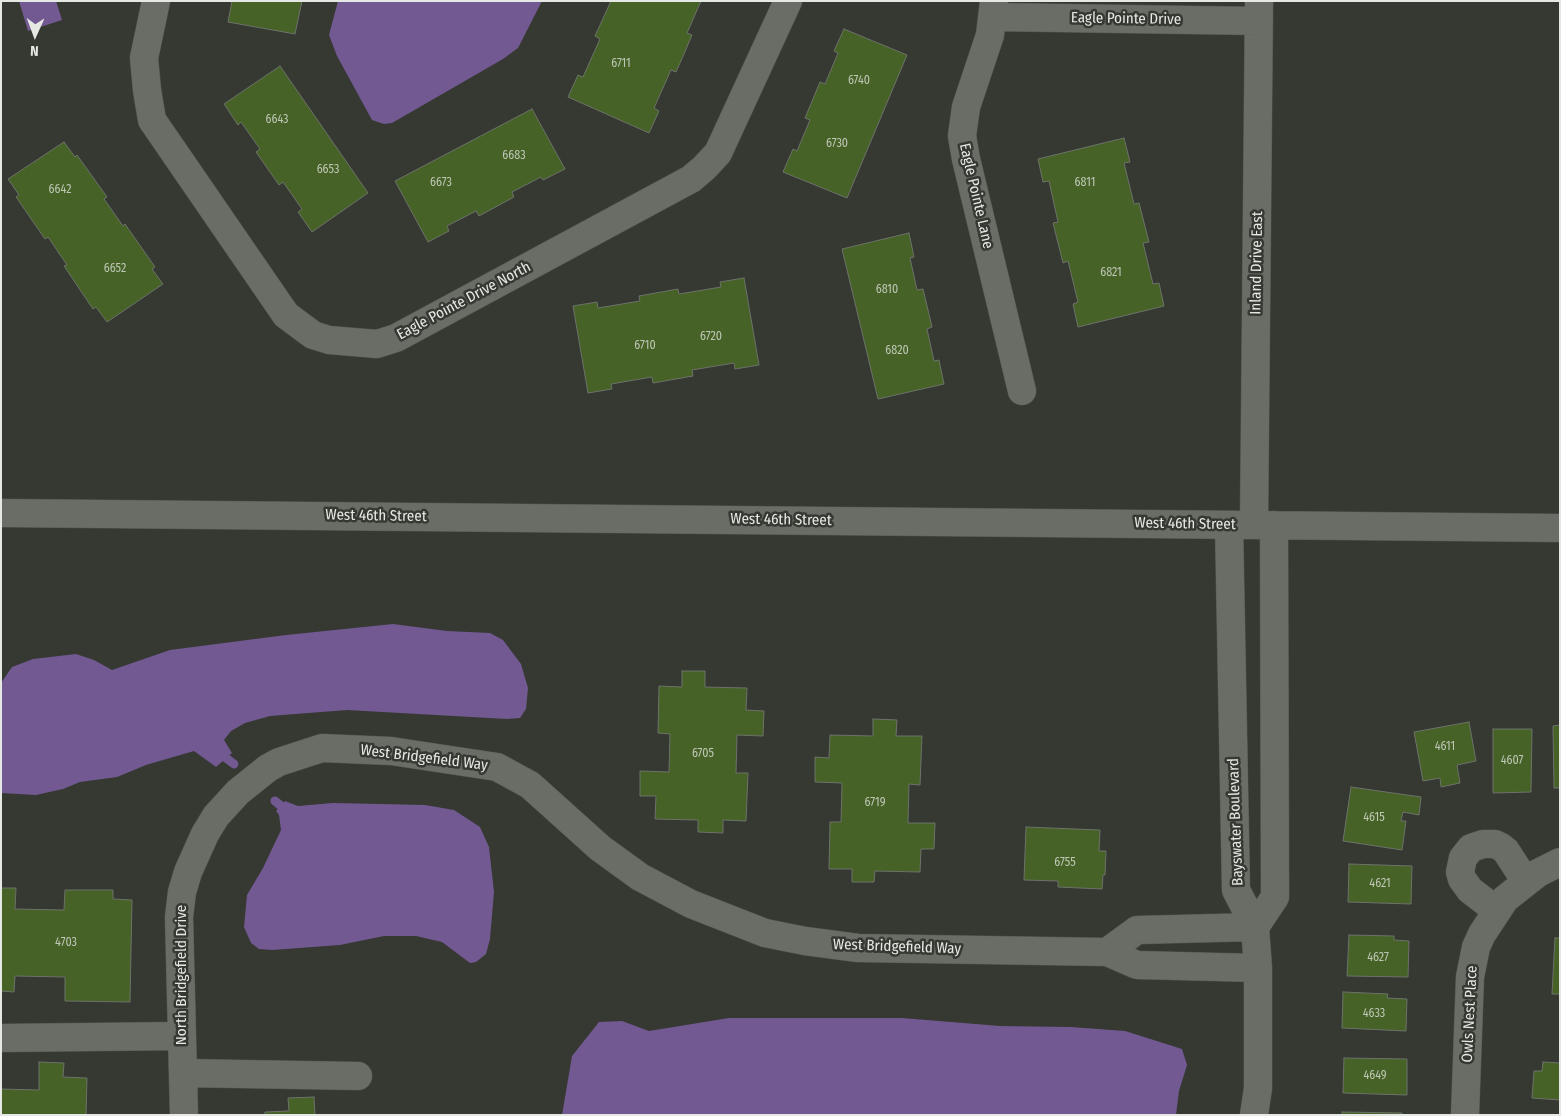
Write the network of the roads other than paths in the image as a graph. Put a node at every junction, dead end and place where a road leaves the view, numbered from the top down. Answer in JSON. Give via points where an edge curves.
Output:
{"nodes":[{"id":1,"x":156,"y":1,"type":"edge"},
{"id":2,"x":788,"y":1,"type":"edge"},
{"id":3,"x":993,"y":9,"type":"edge"},
{"id":4,"x":1259,"y":11,"type":"edge"},
{"id":5,"x":1022,"y":390,"type":"dead end"},
{"id":6,"x":1,"y":512,"type":"edge"},
{"id":7,"x":1252,"y":525,"type":"junction"},
{"id":8,"x":1560,"y":528,"type":"edge"},
{"id":9,"x":238,"y":792,"type":"joint"},
{"id":10,"x":1560,"y":862,"type":"edge"},
{"id":11,"x":1526,"y":882,"type":"junction"},
{"id":12,"x":1496,"y":910,"type":"junction"},
{"id":13,"x":1255,"y":927,"type":"junction"},
{"id":14,"x":1107,"y":952,"type":"junction"},
{"id":15,"x":1258,"y":968,"type":"junction"},
{"id":16,"x":181,"y":1036,"type":"junction"},
{"id":17,"x":1,"y":1038,"type":"edge"},
{"id":18,"x":183,"y":1073,"type":"junction"},
{"id":19,"x":358,"y":1076,"type":"dead end"},
{"id":20,"x":184,"y":1115,"type":"edge"},
{"id":21,"x":1254,"y":1115,"type":"edge"},
{"id":22,"x":1465,"y":1115,"type":"edge"}],
"edges":[{"from":1,"to":2,"type":"street","name":"Eagle Pointe Drive North","via":[[144,58],[152,120],[286,316],[313,335],[329,340],[377,344],[396,338],[691,179],[718,153]]},
{"from":3,"to":4,"type":"street","name":"Eagle Pointe Drive"},
{"from":3,"to":5,"type":"street","name":"Eagle Pointe Lane","via":[[990,35],[966,107],[962,136]]},
{"from":4,"to":7,"type":"street","name":"Inland Drive East"},
{"from":6,"to":7,"type":"street","name":"West 46th Street"},
{"from":7,"to":8,"type":"street","name":"West 46th Street"},
{"from":7,"to":13,"type":"street","name":"Bayswater Boulevard","via":[[1236,890]]},
{"from":7,"to":13,"type":"street","via":[[1275,897]]},
{"from":9,"to":14,"type":"street","name":"West Bridgefield Way","via":[[279,762],[322,748],[391,751],[485,764],[530,784],[600,848],[640,878],[691,904],[765,933],[858,948]]},
{"from":9,"to":16,"type":"street","name":"North Bridgefield Drive","via":[[205,834],[182,892],[179,917]]},
{"from":10,"to":11,"type":"street","name":"Owls Nest Place"},
{"from":11,"to":12,"type":"street","name":"Owls Nest Place"},
{"from":11,"to":12,"type":"street","via":[[1501,847],[1483,844],[1471,848],[1463,858],[1462,879],[1470,890]]},
{"from":12,"to":22,"type":"street","name":"Owls Nest Place","via":[[1476,948],[1470,977]]},
{"from":13,"to":14,"type":"street","via":[[1137,930]]},
{"from":13,"to":15,"type":"street","name":"Bayswater Boulevard"},
{"from":14,"to":15,"type":"street","name":"West Bridgefield Way","via":[[1137,965]]},
{"from":15,"to":21,"type":"street","name":"Bayswater Boulevard","via":[[1258,1088]]},
{"from":16,"to":17,"type":"street"},
{"from":16,"to":18,"type":"street","name":"North Bridgefield Drive"},
{"from":18,"to":19,"type":"street"},
{"from":18,"to":20,"type":"street","name":"North Bridgefield Drive"}]}
